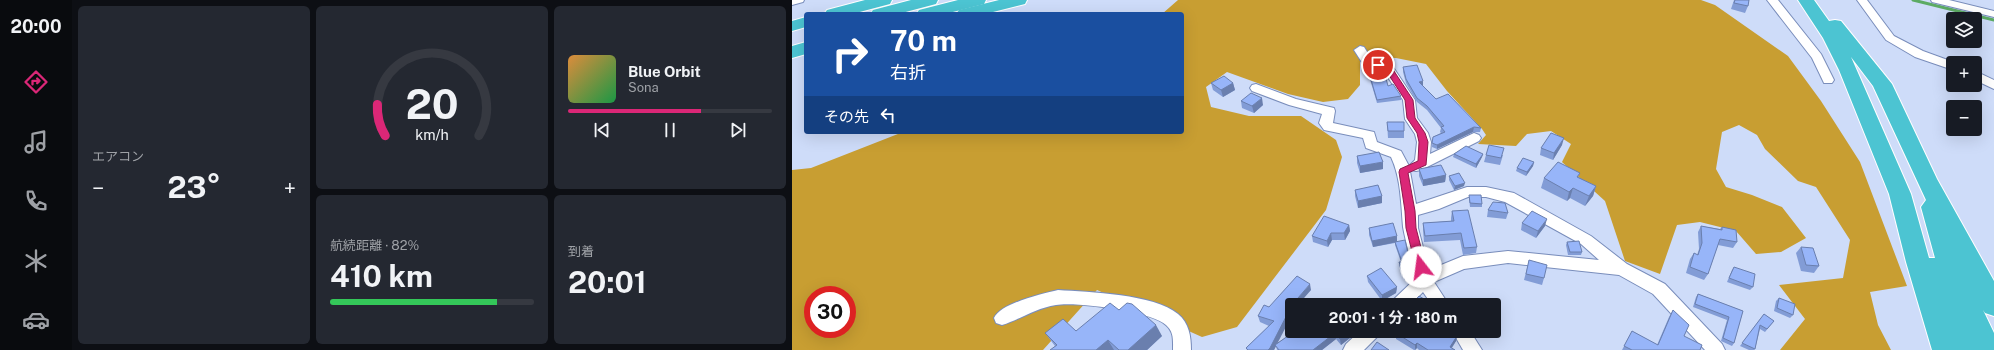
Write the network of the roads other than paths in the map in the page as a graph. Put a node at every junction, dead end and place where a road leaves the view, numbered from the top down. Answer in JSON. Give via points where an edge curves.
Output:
{"nodes":[{"id":1,"x":799,"y":0,"type":"edge"},
{"id":2,"x":884,"y":0,"type":"edge"},
{"id":3,"x":930,"y":0,"type":"edge"},
{"id":4,"x":978,"y":0,"type":"edge"},
{"id":5,"x":1019,"y":0,"type":"edge"},
{"id":6,"x":1772,"y":0,"type":"edge"},
{"id":7,"x":1806,"y":0,"type":"edge"},
{"id":8,"x":1817,"y":0,"type":"edge"},
{"id":9,"x":1862,"y":0,"type":"edge"},
{"id":10,"x":1936,"y":0,"type":"edge"},
{"id":11,"x":792,"y":2,"type":"edge"},
{"id":12,"x":840,"y":12,"type":"edge"},
{"id":13,"x":886,"y":12,"type":"edge"},
{"id":14,"x":933,"y":12,"type":"edge"},
{"id":15,"x":973,"y":12,"type":"edge"},
{"id":16,"x":1994,"y":14,"type":"edge"},
{"id":17,"x":804,"y":23,"type":"edge"},
{"id":18,"x":792,"y":26,"type":"edge"},
{"id":19,"x":804,"y":35,"type":"edge"},
{"id":20,"x":792,"y":38,"type":"edge"},
{"id":21,"x":804,"y":49,"type":"edge"},
{"id":22,"x":1360,"y":50,"type":"dead end"},
{"id":23,"x":792,"y":52,"type":"edge"},
{"id":24,"x":804,"y":57,"type":"edge"},
{"id":25,"x":792,"y":60,"type":"edge"},
{"id":26,"x":1946,"y":64,"type":"edge"},
{"id":27,"x":1982,"y":79,"type":"edge"},
{"id":28,"x":1828,"y":80,"type":"dead end"},
{"id":29,"x":1994,"y":85,"type":"edge"},
{"id":30,"x":1256,"y":88,"type":"dead end"},
{"id":31,"x":1474,"y":138,"type":"dead end"},
{"id":32,"x":1422,"y":163,"type":"junction"},
{"id":33,"x":1403,"y":172,"type":"junction"},
{"id":34,"x":1926,"y":179,"type":"junction"},
{"id":35,"x":1900,"y":194,"type":"junction"},
{"id":36,"x":1410,"y":211,"type":"junction"},
{"id":37,"x":1621,"y":269,"type":"junction"},
{"id":38,"x":1424,"y":280,"type":"junction"},
{"id":39,"x":1406,"y":298,"type":"edge"},
{"id":40,"x":1436,"y":298,"type":"edge"},
{"id":41,"x":1994,"y":305,"type":"edge"},
{"id":42,"x":1002,"y":318,"type":"dead end"},
{"id":43,"x":1365,"y":338,"type":"edge"},
{"id":44,"x":1465,"y":338,"type":"edge"},
{"id":45,"x":1182,"y":350,"type":"edge"},
{"id":46,"x":1352,"y":350,"type":"edge"},
{"id":47,"x":1473,"y":350,"type":"edge"},
{"id":48,"x":1716,"y":350,"type":"edge"},
{"id":49,"x":1946,"y":350,"type":"edge"},
{"id":50,"x":1969,"y":350,"type":"edge"},
{"id":51,"x":1988,"y":350,"type":"edge"}],
"edges":[{"from":1,"to":11,"type":"street"},
{"from":2,"to":12,"type":"highway"},
{"from":3,"to":13,"type":"highway"},
{"from":4,"to":14,"type":"highway"},
{"from":5,"to":15,"type":"highway"},
{"from":6,"to":28,"type":"street","via":[[1817,57]]},
{"from":7,"to":35,"type":"highway","via":[[1832,38],[1848,70]]},
{"from":8,"to":34,"type":"highway","via":[[1882,84]]},
{"from":9,"to":26,"type":"street","via":[[1884,32],[1894,41]]},
{"from":10,"to":16,"type":"street"},
{"from":17,"to":18,"type":"highway"},
{"from":19,"to":20,"type":"highway"},
{"from":21,"to":23,"type":"highway"},
{"from":22,"to":32,"type":"street","via":[[1367,61],[1387,67],[1409,100],[1411,118],[1424,142]]},
{"from":24,"to":25,"type":"highway"},
{"from":27,"to":29,"type":"street"},
{"from":30,"to":33,"type":"street","via":[[1293,102],[1329,111],[1326,123],[1328,127],[1369,135],[1371,145],[1396,154]]},
{"from":31,"to":32,"type":"street"},
{"from":32,"to":33,"type":"street"},
{"from":33,"to":36,"type":"street"},
{"from":34,"to":41,"type":"highway"},
{"from":34,"to":51,"type":"highway","via":[[1945,253]]},
{"from":35,"to":49,"type":"highway"},
{"from":35,"to":50,"type":"highway"},
{"from":36,"to":37,"type":"street","via":[[1467,192],[1486,192],[1509,197],[1586,240]]},
{"from":36,"to":38,"type":"street","via":[[1411,228]]},
{"from":37,"to":38,"type":"street","via":[[1508,257],[1463,263]]},
{"from":37,"to":48,"type":"street","via":[[1658,289]]},
{"from":38,"to":39,"type":"street"},
{"from":38,"to":40,"type":"street"},
{"from":42,"to":45,"type":"street","via":[[1031,304],[1058,297],[1116,301],[1152,308],[1172,320],[1182,334]]},
{"from":43,"to":46,"type":"street"},
{"from":44,"to":47,"type":"street"}]}
